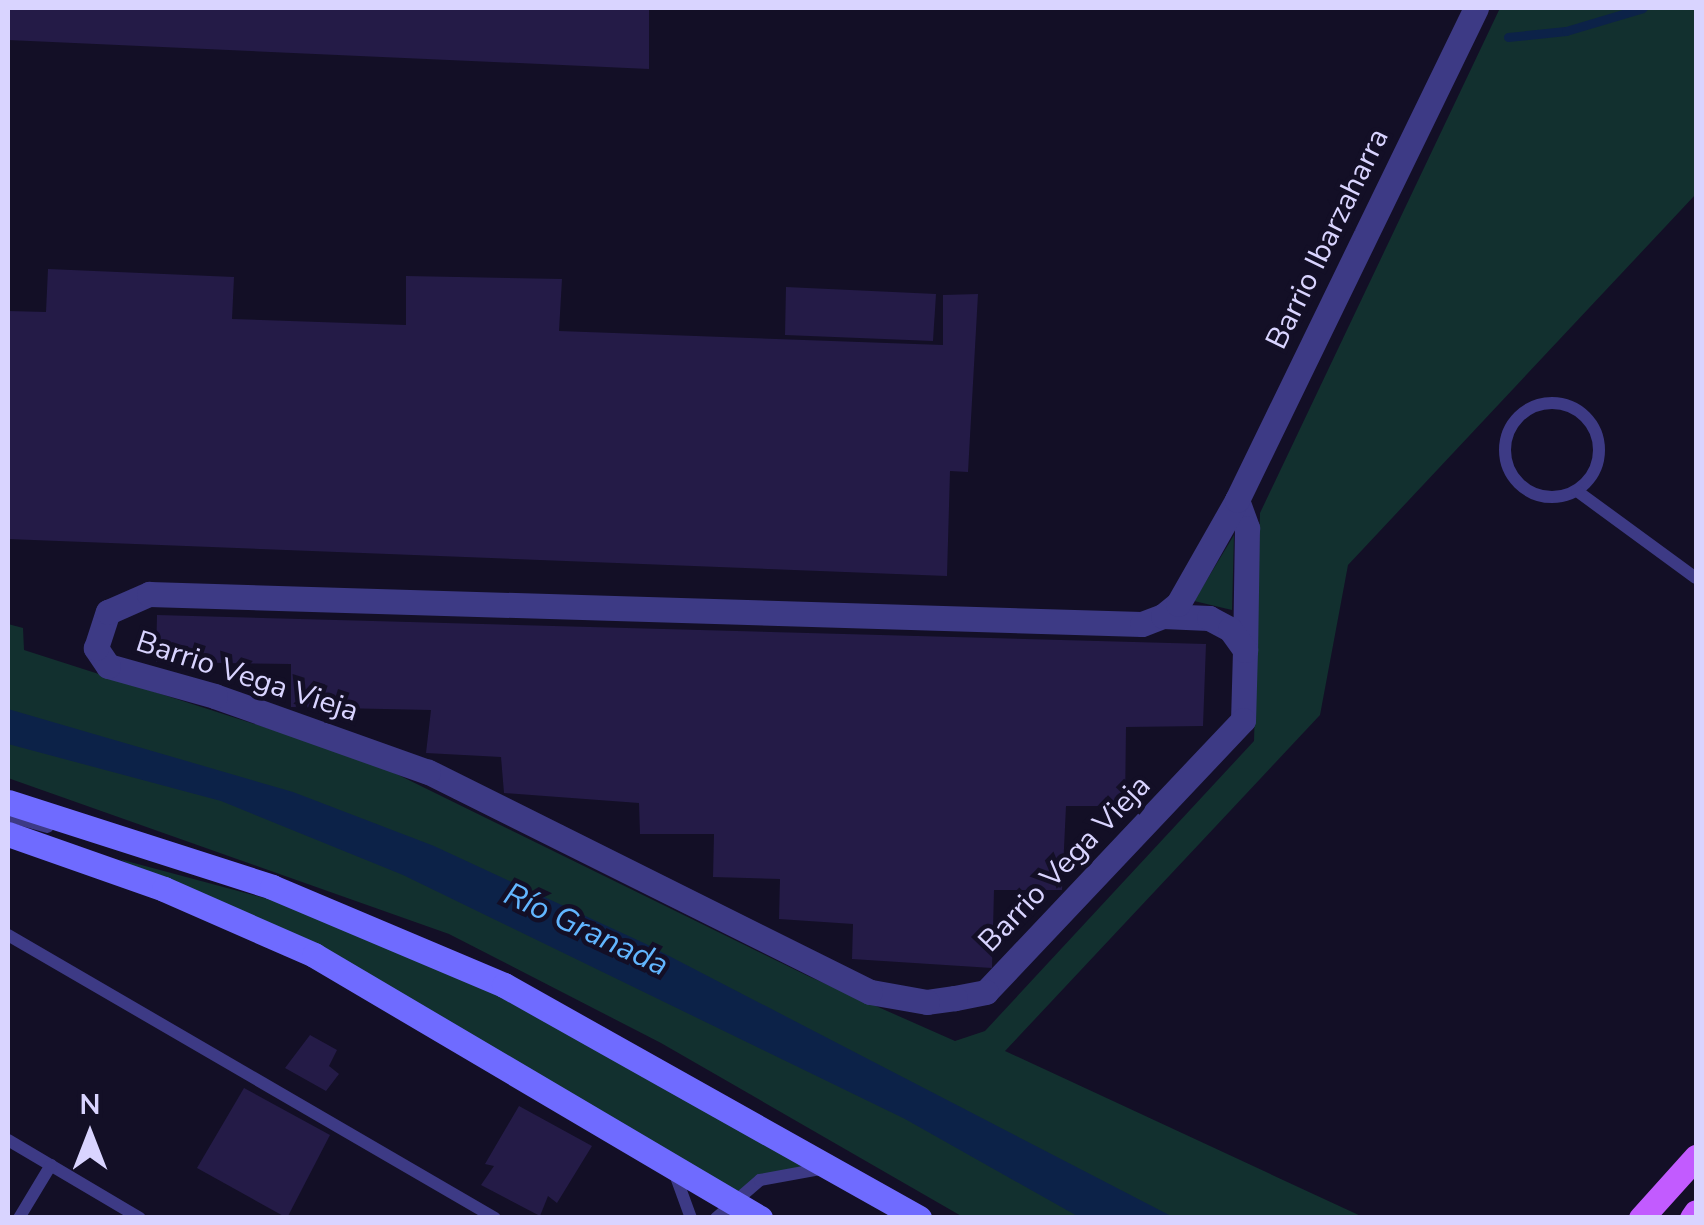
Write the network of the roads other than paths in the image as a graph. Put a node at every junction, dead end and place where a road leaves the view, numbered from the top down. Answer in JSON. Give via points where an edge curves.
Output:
{"nodes":[{"id":1,"x":1476,"y":8,"type":"edge"},
{"id":2,"x":1577,"y":491,"type":"junction"},
{"id":3,"x":1238,"y":500,"type":"junction"},
{"id":4,"x":1696,"y":578,"type":"edge"},
{"id":5,"x":1163,"y":616,"type":"junction"},
{"id":6,"x":1244,"y":650,"type":"junction"},
{"id":7,"x":8,"y":802,"type":"edge"},
{"id":8,"x":8,"y":816,"type":"edge"},
{"id":9,"x":8,"y":834,"type":"edge"},
{"id":10,"x":272,"y":887,"type":"junction"},
{"id":11,"x":8,"y":935,"type":"edge"},
{"id":12,"x":8,"y":1140,"type":"edge"},
{"id":13,"x":1696,"y":1157,"type":"edge"},
{"id":14,"x":666,"y":1162,"type":"junction"},
{"id":15,"x":50,"y":1165,"type":"junction"},
{"id":16,"x":832,"y":1170,"type":"junction"},
{"id":17,"x":724,"y":1209,"type":"edge"},
{"id":18,"x":19,"y":1218,"type":"edge"},
{"id":19,"x":140,"y":1218,"type":"edge"},
{"id":20,"x":495,"y":1218,"type":"edge"},
{"id":21,"x":691,"y":1218,"type":"edge"},
{"id":22,"x":760,"y":1218,"type":"edge"},
{"id":23,"x":918,"y":1218,"type":"edge"},
{"id":24,"x":1642,"y":1218,"type":"edge"}],
"edges":[{"from":1,"to":3,"type":"street","name":"Barrio Ibarzaharra"},
{"from":2,"to":2,"type":"lane","via":[[1596,468],[1593,426],[1571,406],[1528,410],[1508,432],[1511,475],[1548,498]]},
{"from":2,"to":4,"type":"lane"},
{"from":3,"to":5,"type":"street","via":[[1178,604]]},
{"from":3,"to":6,"type":"street","name":"Barrio Vega Vieja","via":[[1247,528]]},
{"from":5,"to":6,"type":"street","name":"Barrio Vega Vieja","via":[[1209,618],[1230,629]]},
{"from":5,"to":6,"type":"street","name":"Barrio Vega Vieja","via":[[1142,624],[149,594],[108,612],[96,648],[108,666],[216,696],[428,772],[841,979],[870,992],[928,1002],[986,992],[1234,735],[1243,720]]},
{"from":7,"to":10,"type":"street"},
{"from":8,"to":10,"type":"lane","via":[[219,880]]},
{"from":9,"to":14,"type":"street","via":[[164,889],[314,956]]},
{"from":10,"to":16,"type":"street","via":[[504,985]]},
{"from":11,"to":20,"type":"lane"},
{"from":12,"to":15,"type":"lane"},
{"from":13,"to":24,"type":"main road"},
{"from":14,"to":17,"type":"street"},
{"from":14,"to":21,"type":"lane","via":[[684,1188]]},
{"from":15,"to":18,"type":"lane"},
{"from":15,"to":19,"type":"lane"},
{"from":16,"to":17,"type":"lane","via":[[786,1171]]},
{"from":16,"to":23,"type":"street"},
{"from":17,"to":22,"type":"street"}]}
